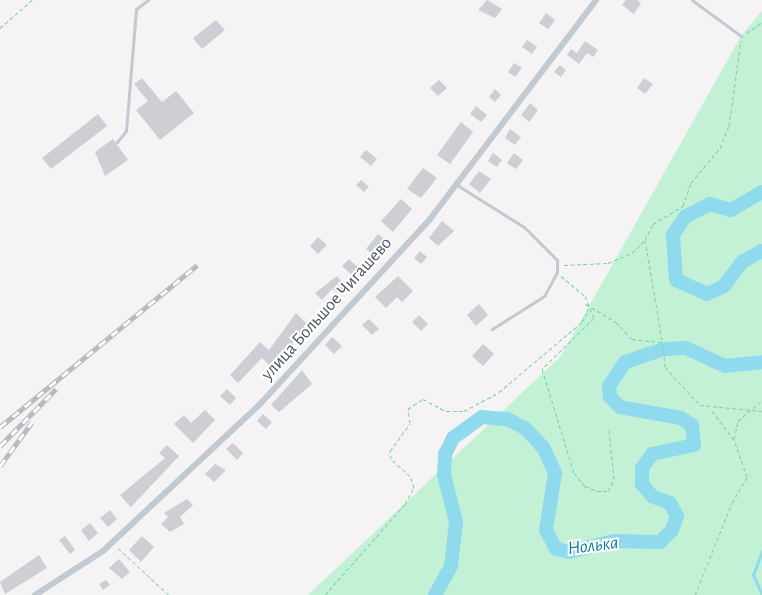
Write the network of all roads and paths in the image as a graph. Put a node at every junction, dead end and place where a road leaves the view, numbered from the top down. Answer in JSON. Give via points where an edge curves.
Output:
{"nodes":[{"id":1,"x":32,"y":0,"type":"edge"},
{"id":2,"x":148,"y":0,"type":"edge"},
{"id":3,"x":596,"y":0,"type":"edge"},
{"id":4,"x":692,"y":0,"type":"edge"},
{"id":5,"x":762,"y":22,"type":"edge"},
{"id":6,"x":0,"y":28,"type":"edge"},
{"id":7,"x":741,"y":36,"type":"junction"},
{"id":8,"x":118,"y":142,"type":"dead end"},
{"id":9,"x":456,"y":185,"type":"junction"},
{"id":10,"x":645,"y":240,"type":"junction"},
{"id":11,"x":558,"y":265,"type":"junction"},
{"id":12,"x":593,"y":309,"type":"junction"},
{"id":13,"x":492,"y":329,"type":"dead end"},
{"id":14,"x":662,"y":342,"type":"junction"},
{"id":15,"x":762,"y":400,"type":"edge"},
{"id":16,"x":749,"y":408,"type":"junction"},
{"id":17,"x":710,"y":409,"type":"junction"},
{"id":18,"x":762,"y":411,"type":"edge"},
{"id":19,"x":609,"y":430,"type":"dead end"},
{"id":20,"x":734,"y":440,"type":"junction"},
{"id":21,"x":112,"y":542,"type":"junction"},
{"id":22,"x":35,"y":595,"type":"edge"},
{"id":23,"x":169,"y":595,"type":"edge"},
{"id":24,"x":325,"y":595,"type":"edge"},
{"id":25,"x":695,"y":595,"type":"edge"}],
"edges":[{"from":1,"to":6,"type":"path"},
{"from":2,"to":8,"type":"lane","via":[[136,9],[126,131]]},
{"from":3,"to":9,"type":"street","name":"улица Большое Чигашево"},
{"from":4,"to":7,"type":"lane"},
{"from":5,"to":7,"type":"path"},
{"from":7,"to":10,"type":"path","via":[[729,126],[720,148],[691,183],[683,206],[653,224]]},
{"from":9,"to":11,"type":"lane","via":[[524,227],[547,246]]},
{"from":9,"to":21,"type":"street","name":"улица Большое Чигашево","via":[[261,403]]},
{"from":10,"to":11,"type":"path","via":[[632,253],[608,262]]},
{"from":10,"to":14,"type":"path"},
{"from":11,"to":12,"type":"path","via":[[561,278]]},
{"from":11,"to":13,"type":"lane","via":[[544,296]]},
{"from":12,"to":14,"type":"path","via":[[616,322],[632,339]]},
{"from":12,"to":19,"type":"path","via":[[594,318],[542,369],[574,473],[585,486],[597,491],[608,491],[614,479]]},
{"from":12,"to":24,"type":"path","via":[[586,304],[588,312],[582,322],[499,392],[464,411],[446,411],[423,399],[408,409],[410,423],[390,451],[391,459],[410,476],[414,488],[405,504]]},
{"from":14,"to":17,"type":"path","via":[[666,352],[665,367],[700,405]]},
{"from":15,"to":16,"type":"path"},
{"from":16,"to":17,"type":"path"},
{"from":16,"to":18,"type":"path"},
{"from":16,"to":20,"type":"path","via":[[734,430]]},
{"from":17,"to":20,"type":"path"},
{"from":20,"to":25,"type":"path","via":[[747,477],[732,503]]},
{"from":21,"to":22,"type":"street","name":"улица Большое Чигашево"},
{"from":21,"to":23,"type":"path"}]}
